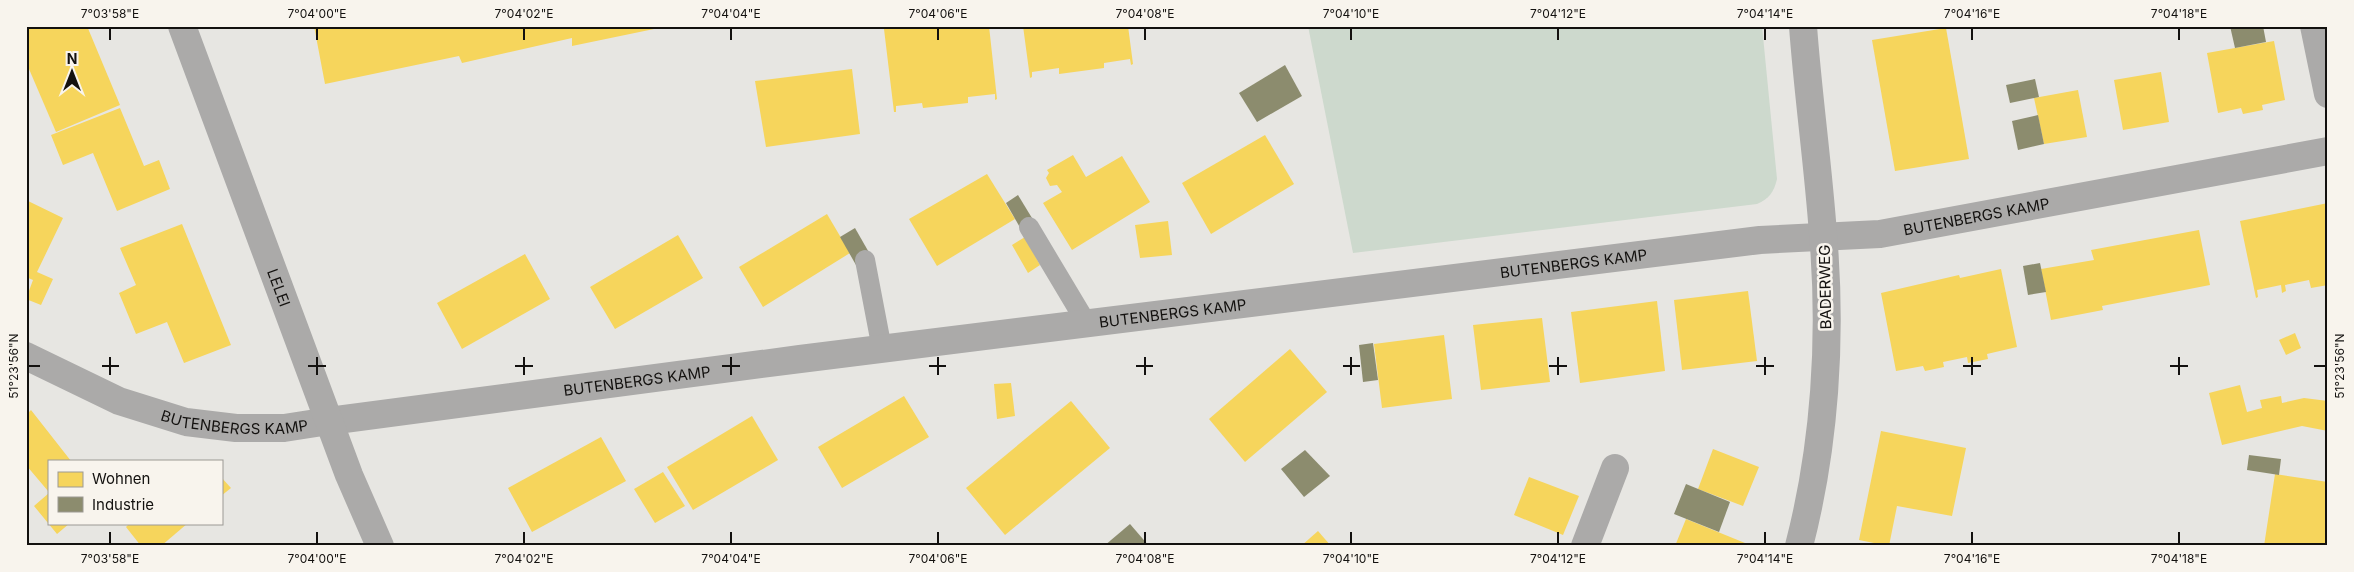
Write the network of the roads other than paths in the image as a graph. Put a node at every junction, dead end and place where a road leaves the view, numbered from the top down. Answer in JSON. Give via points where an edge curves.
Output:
{"nodes":[{"id":1,"x":182,"y":26,"type":"edge"},
{"id":2,"x":1803,"y":26,"type":"edge"},
{"id":3,"x":2314,"y":26,"type":"edge"},
{"id":4,"x":2328,"y":94,"type":"edge"},
{"id":5,"x":2328,"y":151,"type":"edge"},
{"id":6,"x":1029,"y":226,"type":"dead end"},
{"id":7,"x":1824,"y":236,"type":"junction"},
{"id":8,"x":865,"y":260,"type":"dead end"},
{"id":9,"x":1087,"y":324,"type":"junction"},
{"id":10,"x":882,"y":349,"type":"junction"},
{"id":11,"x":26,"y":356,"type":"edge"},
{"id":12,"x":329,"y":421,"type":"junction"},
{"id":13,"x":1615,"y":468,"type":"dead end"},
{"id":14,"x":380,"y":546,"type":"edge"},
{"id":15,"x":1585,"y":546,"type":"edge"},
{"id":16,"x":1799,"y":546,"type":"edge"}],
"edges":[{"from":1,"to":12,"type":"street","name":"LELEI"},
{"from":2,"to":7,"type":"street","name":"BADERWEG"},
{"from":3,"to":4,"type":"street"},
{"from":5,"to":7,"type":"street","name":"BUTENBERGS KAMP","via":[[1918,229]]},
{"from":6,"to":9,"type":"lane"},
{"from":7,"to":9,"type":"street","name":"BUTENBERGS KAMP","via":[[1760,240]]},
{"from":7,"to":16,"type":"street","name":"BADERWEG","via":[[1826,321],[1823,401],[1816,466]]},
{"from":8,"to":10,"type":"lane"},
{"from":9,"to":10,"type":"street","name":"BUTENBERGS KAMP"},
{"from":10,"to":12,"type":"street","name":"BUTENBERGS KAMP"},
{"from":11,"to":12,"type":"street","name":"BUTENBERGS KAMP","via":[[119,401],[186,422],[236,428],[284,428]]},
{"from":12,"to":14,"type":"street","name":"LELEI"},
{"from":13,"to":15,"type":"street"}]}
